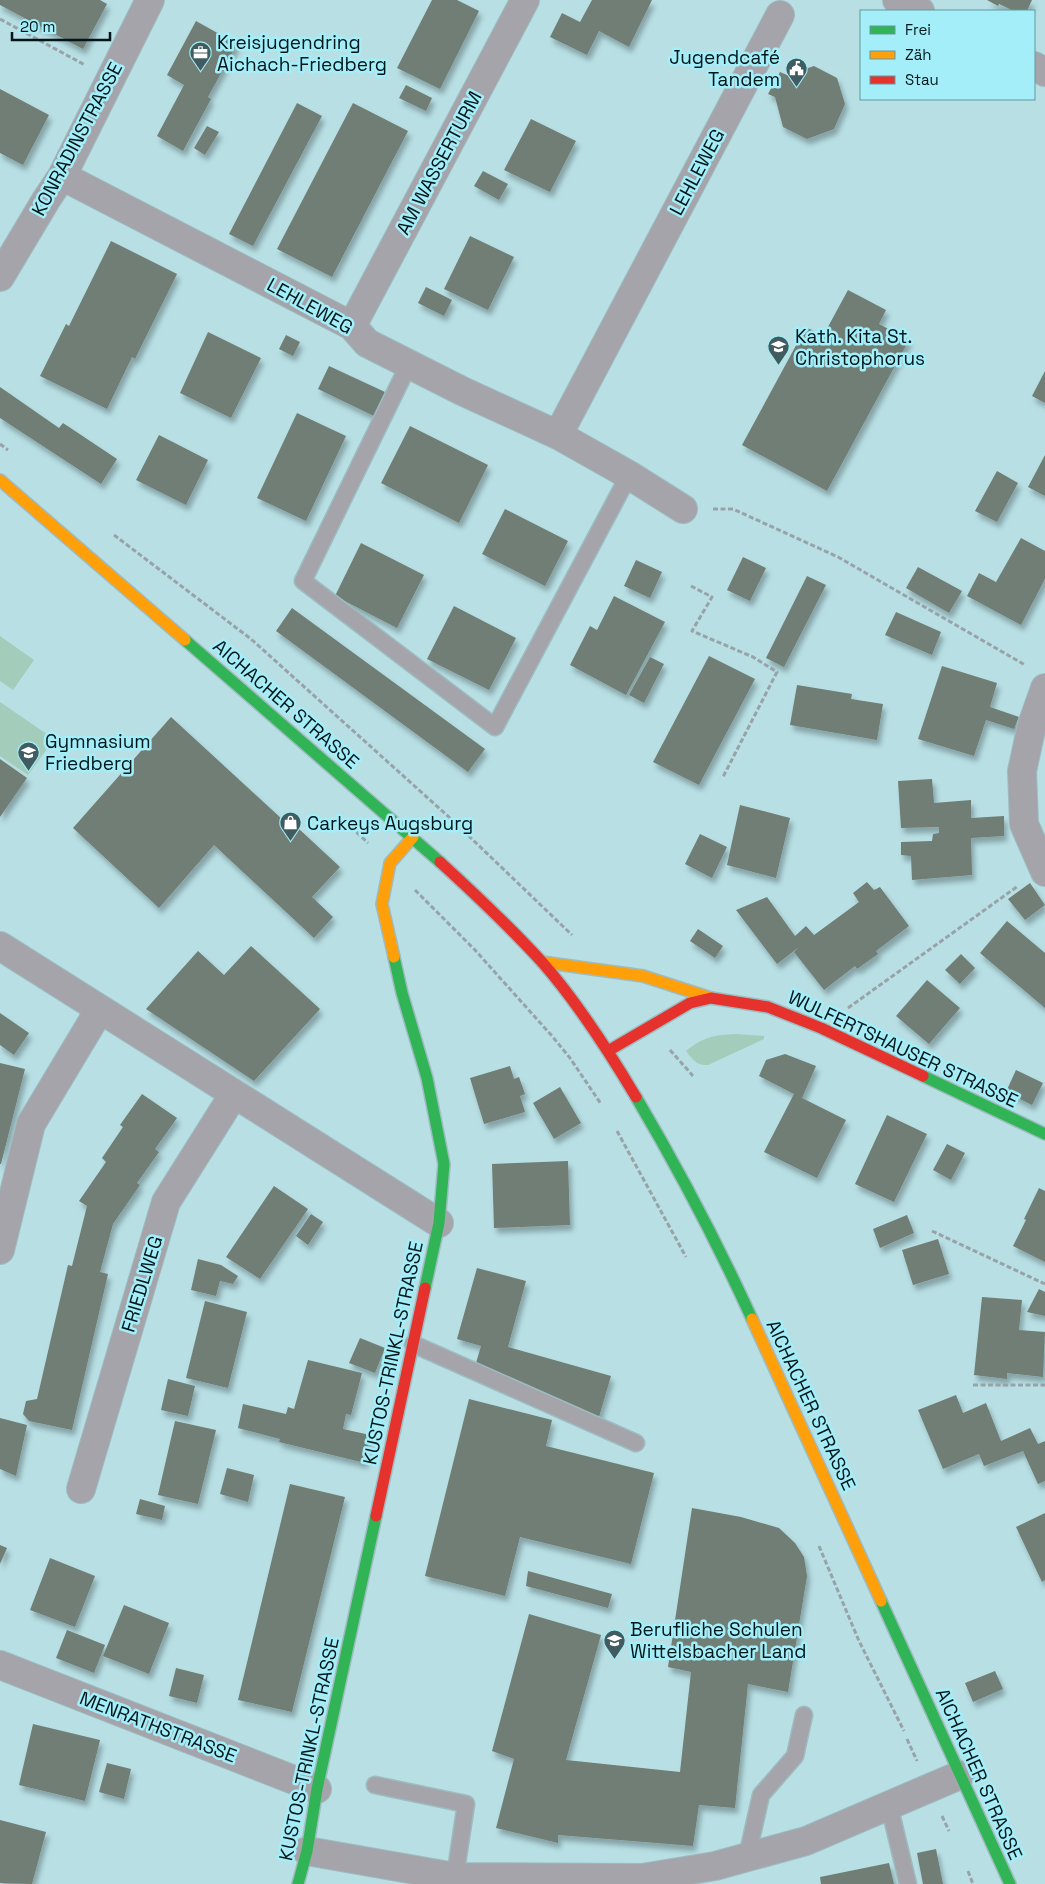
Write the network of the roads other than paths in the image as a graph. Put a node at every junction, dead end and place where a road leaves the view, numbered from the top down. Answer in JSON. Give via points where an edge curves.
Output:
{"nodes":[{"id":1,"x":150,"y":0,"type":"edge"},
{"id":2,"x":525,"y":0,"type":"edge"},
{"id":3,"x":897,"y":0,"type":"edge"},
{"id":4,"x":918,"y":10,"type":"edge"},
{"id":5,"x":780,"y":15,"type":"dead end"},
{"id":6,"x":62,"y":176,"type":"junction"},
{"id":7,"x":0,"y":276,"type":"edge"},
{"id":8,"x":352,"y":326,"type":"junction"},
{"id":9,"x":409,"y":364,"type":"junction"},
{"id":10,"x":558,"y":435,"type":"junction"},
{"id":11,"x":629,"y":475,"type":"junction"},
{"id":12,"x":0,"y":480,"type":"edge"},
{"id":13,"x":683,"y":509,"type":"road end"},
{"id":14,"x":1045,"y":688,"type":"edge"},
{"id":15,"x":413,"y":837,"type":"junction"},
{"id":16,"x":1044,"y":870,"type":"edge"},
{"id":17,"x":0,"y":946,"type":"edge"},
{"id":18,"x":542,"y":962,"type":"junction"},
{"id":19,"x":711,"y":998,"type":"junction"},
{"id":20,"x":100,"y":1009,"type":"junction"},
{"id":21,"x":608,"y":1051,"type":"junction"},
{"id":22,"x":234,"y":1094,"type":"junction"},
{"id":23,"x":1045,"y":1134,"type":"edge"},
{"id":24,"x":439,"y":1223,"type":"junction"},
{"id":25,"x":0,"y":1250,"type":"edge"},
{"id":26,"x":413,"y":1344,"type":"junction"},
{"id":27,"x":636,"y":1443,"type":"dead end"},
{"id":28,"x":81,"y":1488,"type":"dead end"},
{"id":29,"x":0,"y":1664,"type":"edge"},
{"id":30,"x":804,"y":1715,"type":"dead end"},
{"id":31,"x":960,"y":1775,"type":"junction"},
{"id":32,"x":375,"y":1784,"type":"dead end"},
{"id":33,"x":317,"y":1789,"type":"junction"},
{"id":34,"x":889,"y":1805,"type":"junction"},
{"id":35,"x":307,"y":1851,"type":"junction"},
{"id":36,"x":747,"y":1857,"type":"junction"},
{"id":37,"x":716,"y":1875,"type":"edge"},
{"id":38,"x":455,"y":1877,"type":"junction"},
{"id":39,"x":298,"y":1884,"type":"edge"},
{"id":40,"x":908,"y":1884,"type":"edge"},
{"id":41,"x":1010,"y":1884,"type":"edge"}],
"edges":[{"from":1,"to":6,"type":"street","name":"KONRADINSTRASSE"},
{"from":2,"to":8,"type":"street","name":"AM WASSERTURM"},
{"from":3,"to":4,"type":"street"},
{"from":5,"to":10,"type":"street","name":"LEHLEWEG"},
{"from":6,"to":7,"type":"street","name":"KONRADINSTRASSE"},
{"from":6,"to":8,"type":"street","name":"LEHLEWEG"},
{"from":8,"to":9,"type":"street","name":"LEHLEWEG","via":[[367,343]]},
{"from":9,"to":10,"type":"street","name":"LEHLEWEG"},
{"from":9,"to":11,"type":"lane","via":[[303,580],[495,728]]},
{"from":10,"to":11,"type":"street","name":"LEHLEWEG"},
{"from":11,"to":13,"type":"street","name":"LEHLEWEG"},
{"from":12,"to":15,"type":"main road","name":"AICHACHER STRASSE"},
{"from":14,"to":16,"type":"street","via":[[1032,725],[1022,772],[1024,824]]},
{"from":15,"to":18,"type":"main road","name":"AICHACHER STRASSE"},
{"from":15,"to":24,"type":"main road","name":"KUSTOS-TRINKL-STRASSE","via":[[390,863],[382,904],[402,993],[427,1078],[444,1164]]},
{"from":17,"to":20,"type":"street"},
{"from":18,"to":19,"type":"main road","via":[[644,976]]},
{"from":18,"to":21,"type":"main road","name":"AICHACHER STRASSE"},
{"from":19,"to":21,"type":"main road","name":"WULFERTSHAUSER STRASSE","via":[[690,1003]]},
{"from":19,"to":23,"type":"main road","name":"WULFERTSHAUSER STRASSE","via":[[737,1000],[768,1008],[821,1028]]},
{"from":20,"to":22,"type":"street"},
{"from":20,"to":25,"type":"street","via":[[31,1124]]},
{"from":21,"to":31,"type":"main road","name":"AICHACHER STRASSE","via":[[678,1169],[729,1269]]},
{"from":22,"to":24,"type":"street"},
{"from":22,"to":28,"type":"street","name":"FRIEDLWEG","via":[[166,1202]]},
{"from":24,"to":26,"type":"main road","name":"KUSTOS-TRINKL-STRASSE"},
{"from":26,"to":27,"type":"lane"},
{"from":26,"to":33,"type":"main road","name":"KUSTOS-TRINKL-STRASSE"},
{"from":29,"to":33,"type":"street","name":"MENRATHSTRASSE"},
{"from":30,"to":36,"type":"lane","via":[[795,1756],[761,1796]]},
{"from":31,"to":34,"type":"street"},
{"from":31,"to":41,"type":"main road","name":"AICHACHER STRASSE"},
{"from":32,"to":38,"type":"lane","via":[[466,1804]]},
{"from":33,"to":35,"type":"main road","name":"KUSTOS-TRINKL-STRASSE"},
{"from":34,"to":36,"type":"street","via":[[806,1841]]},
{"from":34,"to":40,"type":"lane"},
{"from":35,"to":38,"type":"street"},
{"from":35,"to":39,"type":"main road","name":"KUSTOS-TRINKL-STRASSE"},
{"from":36,"to":37,"type":"street"},
{"from":37,"to":38,"type":"street"}]}
